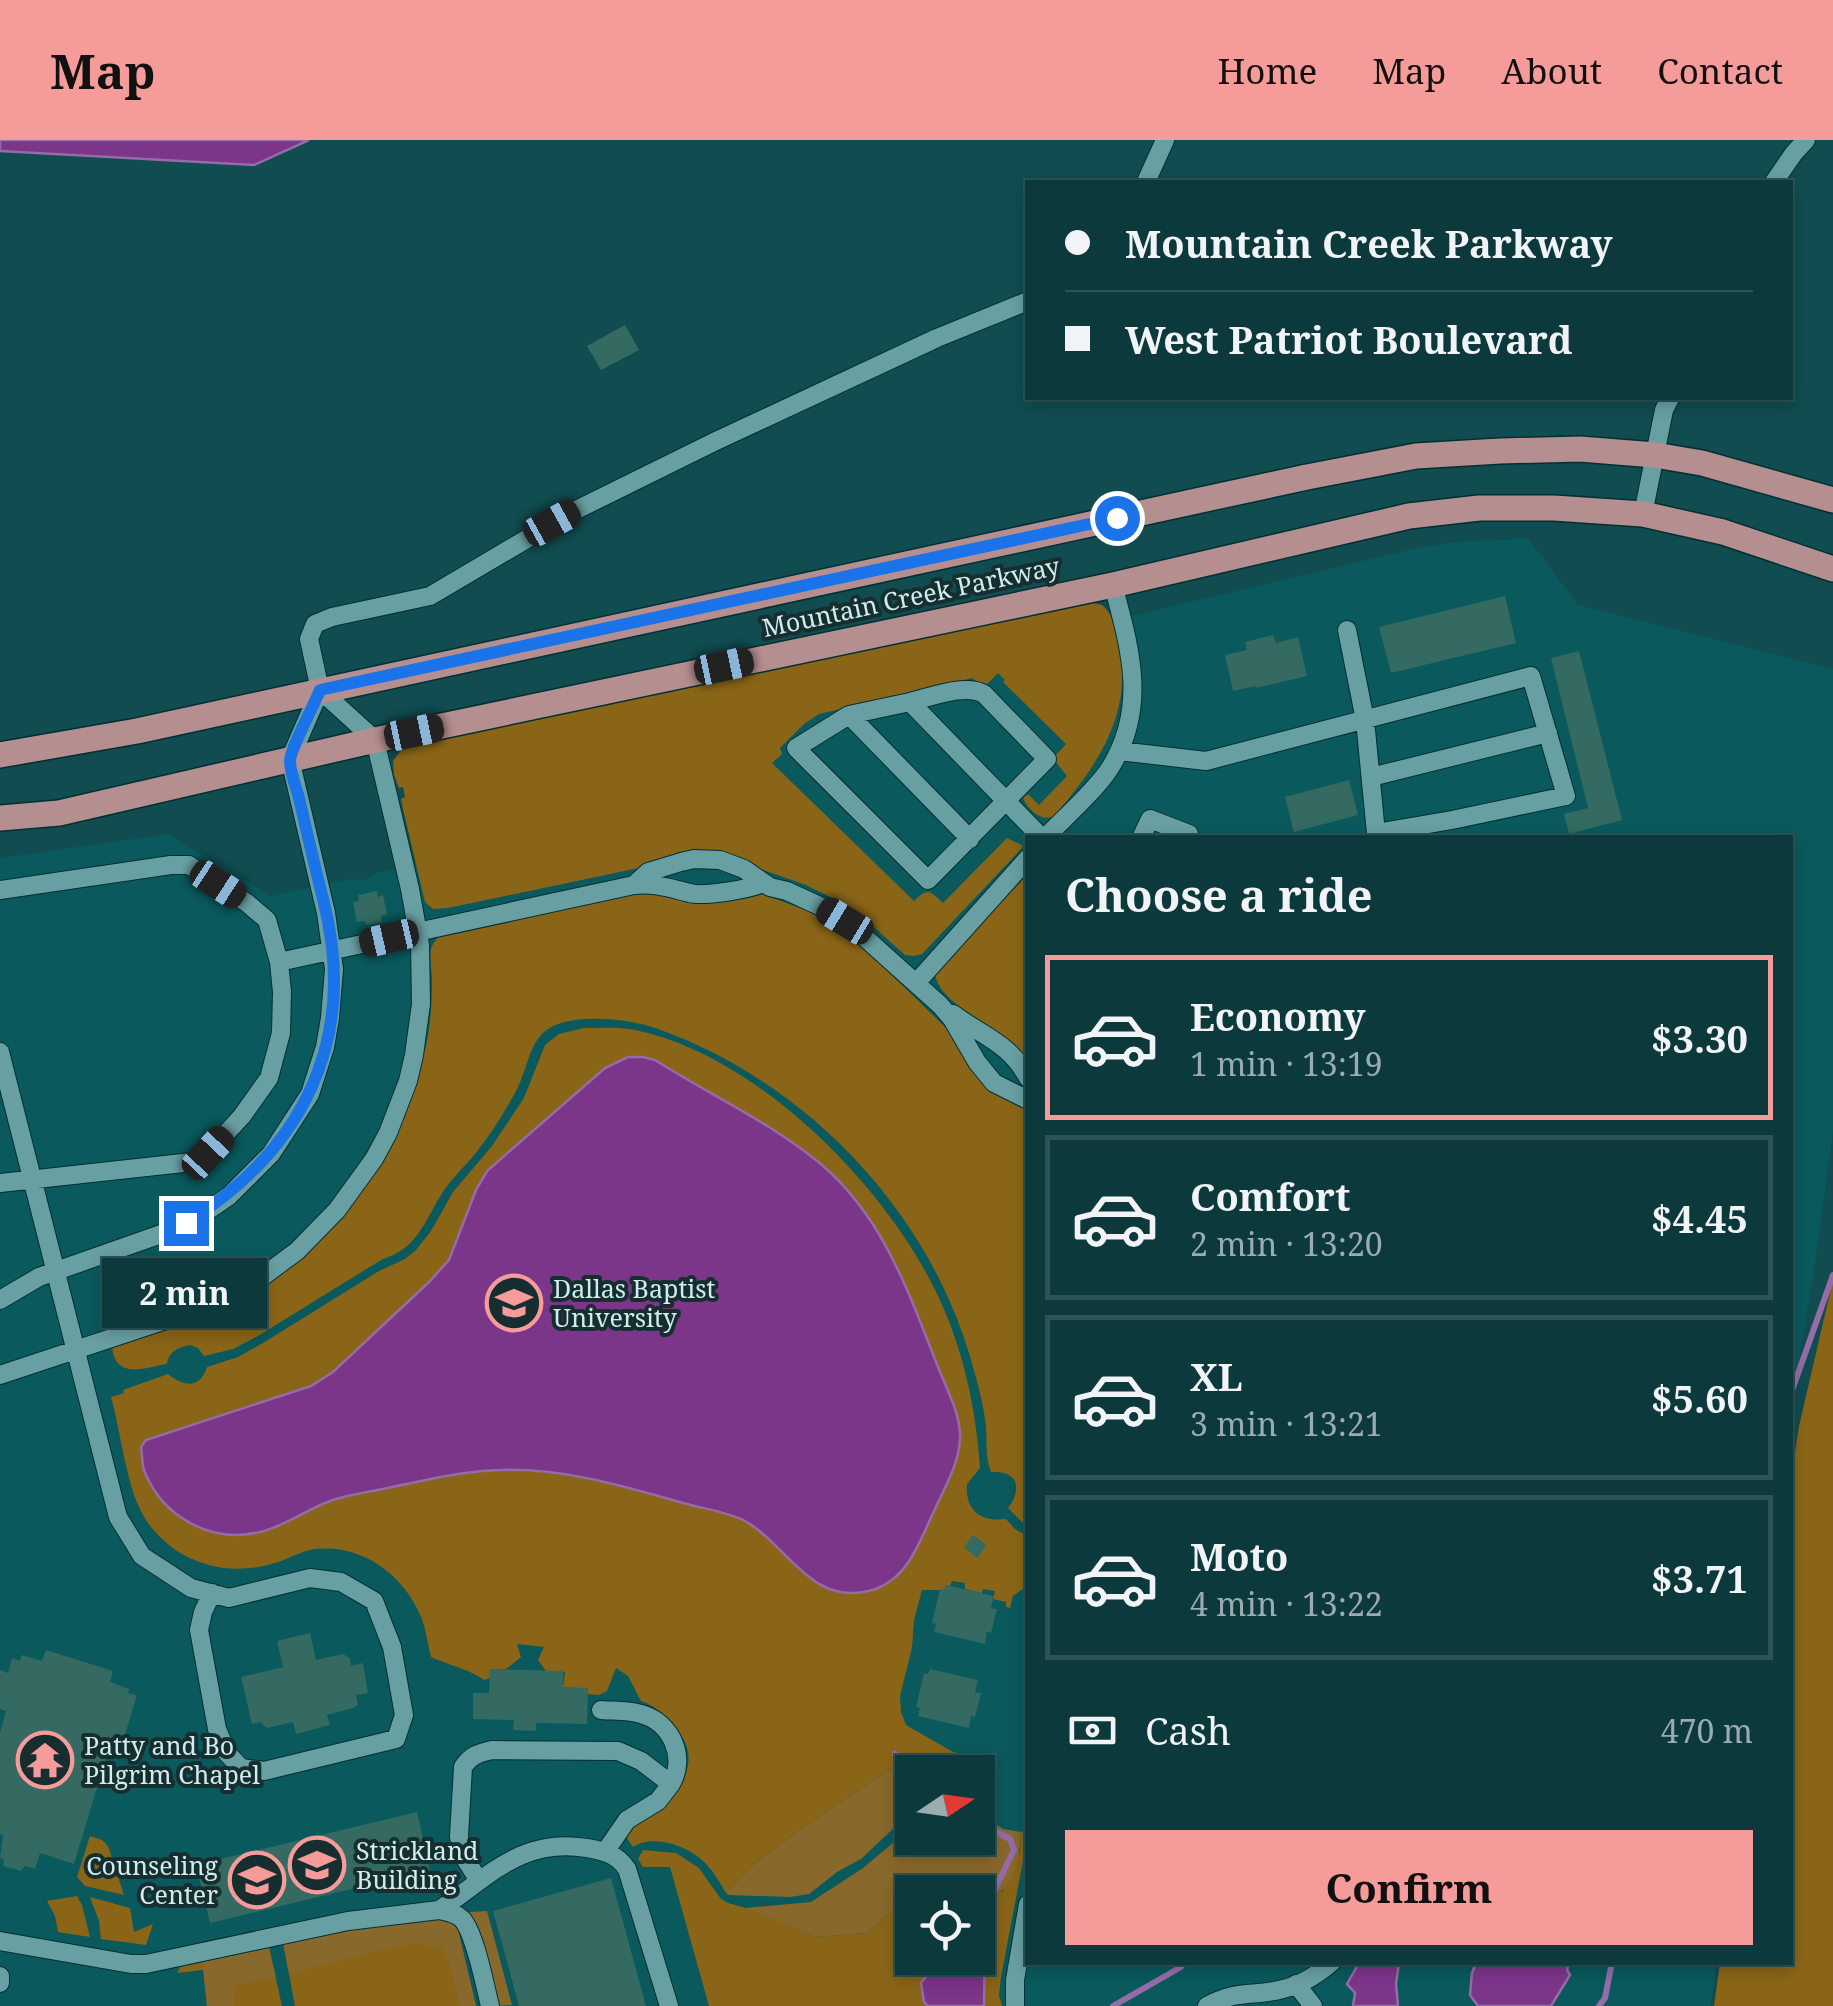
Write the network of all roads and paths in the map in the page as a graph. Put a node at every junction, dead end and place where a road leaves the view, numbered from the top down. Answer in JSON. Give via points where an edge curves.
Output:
{"nodes":[{"id":1,"x":1166,"y":140,"type":"edge"},
{"id":2,"x":1806,"y":140,"type":"edge"},
{"id":3,"x":1147,"y":180,"type":"edge"},
{"id":4,"x":1775,"y":180,"type":"edge"},
{"id":5,"x":1025,"y":302,"type":"edge"},
{"id":6,"x":1669,"y":400,"type":"edge"},
{"id":7,"x":1655,"y":455,"type":"junction"},
{"id":8,"x":1833,"y":500,"type":"edge"},
{"id":9,"x":1642,"y":514,"type":"junction"},
{"id":10,"x":1833,"y":569,"type":"edge"},
{"id":11,"x":1113,"y":585,"type":"junction"},
{"id":12,"x":1347,"y":630,"type":"dead end"},
{"id":13,"x":320,"y":690,"type":"junction"},
{"id":14,"x":910,"y":702,"type":"junction"},
{"id":15,"x":849,"y":715,"type":"junction"},
{"id":16,"x":1365,"y":720,"type":"junction"},
{"id":17,"x":1548,"y":733,"type":"junction"},
{"id":18,"x":375,"y":740,"type":"junction"},
{"id":19,"x":1118,"y":752,"type":"junction"},
{"id":20,"x":0,"y":755,"type":"edge"},
{"id":21,"x":290,"y":760,"type":"junction"},
{"id":22,"x":1371,"y":778,"type":"junction"},
{"id":23,"x":1007,"y":802,"type":"junction"},
{"id":24,"x":0,"y":818,"type":"edge"},
{"id":25,"x":1041,"y":835,"type":"edge"},
{"id":26,"x":1047,"y":835,"type":"edge"},
{"id":27,"x":1142,"y":835,"type":"edge"},
{"id":28,"x":1189,"y":835,"type":"edge"},
{"id":29,"x":970,"y":839,"type":"junction"},
{"id":30,"x":1025,"y":861,"type":"edge"},
{"id":31,"x":763,"y":883,"type":"junction"},
{"id":32,"x":634,"y":884,"type":"junction"},
{"id":33,"x":0,"y":890,"type":"edge"},
{"id":34,"x":418,"y":931,"type":"junction"},
{"id":35,"x":332,"y":952,"type":"junction"},
{"id":36,"x":279,"y":962,"type":"junction"},
{"id":37,"x":916,"y":983,"type":"junction"},
{"id":38,"x":940,"y":1005,"type":"junction"},
{"id":39,"x":0,"y":1052,"type":"edge"},
{"id":40,"x":1025,"y":1072,"type":"edge"},
{"id":41,"x":1025,"y":1098,"type":"edge"},
{"id":42,"x":32,"y":1179,"type":"junction"},
{"id":43,"x":0,"y":1183,"type":"edge"},
{"id":44,"x":56,"y":1271,"type":"junction"},
{"id":45,"x":0,"y":1300,"type":"edge"},
{"id":46,"x":76,"y":1350,"type":"junction"},
{"id":47,"x":0,"y":1375,"type":"edge"},
{"id":48,"x":212,"y":1593,"type":"junction"},
{"id":49,"x":601,"y":1710,"type":"dead end"},
{"id":50,"x":671,"y":1784,"type":"junction"},
{"id":51,"x":605,"y":1852,"type":"junction"},
{"id":52,"x":479,"y":1882,"type":"junction"},
{"id":53,"x":440,"y":1910,"type":"junction"},
{"id":54,"x":1025,"y":1920,"type":"edge"},
{"id":55,"x":0,"y":1941,"type":"edge"},
{"id":56,"x":1328,"y":1965,"type":"edge"},
{"id":57,"x":1296,"y":1984,"type":"junction"},
{"id":58,"x":490,"y":2006,"type":"edge"},
{"id":59,"x":668,"y":2006,"type":"edge"},
{"id":60,"x":1015,"y":2006,"type":"edge"},
{"id":61,"x":1207,"y":2006,"type":"edge"},
{"id":62,"x":1312,"y":2006,"type":"edge"}],
"edges":[{"from":1,"to":3,"type":"street"},
{"from":2,"to":4,"type":"street"},
{"from":5,"to":13,"type":"street","via":[[574,511],[430,596],[315,624],[310,639]]},
{"from":6,"to":7,"type":"street"},
{"from":7,"to":8,"type":"main road","name":"Mountain Creek Parkway"},
{"from":7,"to":9,"type":"street"},
{"from":7,"to":13,"type":"main road","name":"Mountain Creek Parkway","via":[[1580,449],[1416,456]]},
{"from":9,"to":10,"type":"main road","name":"Mountain Creek Parkway","via":[[1724,532]]},
{"from":9,"to":11,"type":"main road","name":"Mountain Creek Parkway","via":[[1498,508],[1409,516]]},
{"from":11,"to":18,"type":"main road","name":"Mountain Creek Parkway"},
{"from":11,"to":19,"type":"street","via":[[1134,685]]},
{"from":12,"to":16,"type":"street"},
{"from":13,"to":18,"type":"street"},
{"from":13,"to":20,"type":"main road","name":"Mountain Creek Parkway"},
{"from":13,"to":21,"type":"street"},
{"from":14,"to":15,"type":"street"},
{"from":14,"to":23,"type":"street"},
{"from":14,"to":23,"type":"street","via":[[965,689],[984,694],[1046,759]]},
{"from":15,"to":29,"type":"street"},
{"from":15,"to":29,"type":"street","via":[[796,748],[928,880]]},
{"from":16,"to":17,"type":"street","via":[[1531,676]]},
{"from":16,"to":19,"type":"street","via":[[1206,760]]},
{"from":16,"to":22,"type":"street"},
{"from":17,"to":22,"type":"street"},
{"from":17,"to":22,"type":"street","via":[[1566,796],[1376,832]]},
{"from":18,"to":21,"type":"main road","name":"Mountain Creek Parkway"},
{"from":18,"to":34,"type":"street"},
{"from":19,"to":26,"type":"street","via":[[1109,771]]},
{"from":21,"to":24,"type":"main road","name":"Mountain Creek Parkway","via":[[59,813]]},
{"from":21,"to":35,"type":"street"},
{"from":23,"to":25,"type":"street"},
{"from":23,"to":29,"type":"street"},
{"from":27,"to":28,"type":"street","via":[[1150,819]]},
{"from":30,"to":37,"type":"street"},
{"from":31,"to":32,"type":"street","via":[[700,894]]},
{"from":31,"to":32,"type":"street","via":[[744,869],[706,858],[648,872]]},
{"from":31,"to":37,"type":"street","via":[[845,921]]},
{"from":32,"to":34,"type":"street"},
{"from":33,"to":36,"type":"street","via":[[188,865],[267,920]]},
{"from":34,"to":35,"type":"street"},
{"from":34,"to":46,"type":"street","via":[[421,1004],[408,1081],[374,1159],[337,1210],[297,1251],[235,1294]]},
{"from":35,"to":36,"type":"street"},
{"from":35,"to":44,"type":"street","via":[[334,989],[318,1075],[270,1154],[228,1196],[186,1223]]},
{"from":36,"to":42,"type":"street","via":[[281,1033],[269,1078],[208,1153],[192,1162]]},
{"from":37,"to":38,"type":"street"},
{"from":38,"to":40,"type":"street","via":[[1010,1051]]},
{"from":38,"to":41,"type":"street","via":[[985,1074]]},
{"from":39,"to":42,"type":"street"},
{"from":42,"to":43,"type":"street"},
{"from":42,"to":44,"type":"street"},
{"from":44,"to":45,"type":"street"},
{"from":44,"to":46,"type":"street"},
{"from":46,"to":47,"type":"street"},
{"from":46,"to":48,"type":"street","via":[[118,1517],[142,1556],[191,1588]]},
{"from":48,"to":48,"type":"street","via":[[229,1598],[310,1578],[341,1582],[374,1601],[392,1647],[404,1716],[396,1739],[264,1770],[241,1768],[217,1730],[199,1630]]},
{"from":49,"to":50,"type":"street","via":[[643,1714],[671,1736],[678,1758]]},
{"from":50,"to":51,"type":"street","via":[[658,1801],[626,1820]]},
{"from":50,"to":52,"type":"street","via":[[642,1760],[618,1751],[492,1750],[469,1758],[459,1836]]},
{"from":51,"to":52,"type":"street","via":[[572,1846],[531,1850]]},
{"from":51,"to":59,"type":"street","via":[[627,1869]]},
{"from":52,"to":53,"type":"street"},
{"from":53,"to":55,"type":"street","via":[[348,1921],[146,1964]]},
{"from":53,"to":58,"type":"street","via":[[464,1920]]},
{"from":54,"to":60,"type":"street"},
{"from":56,"to":57,"type":"street"},
{"from":57,"to":61,"type":"street"},
{"from":57,"to":62,"type":"street"}]}
